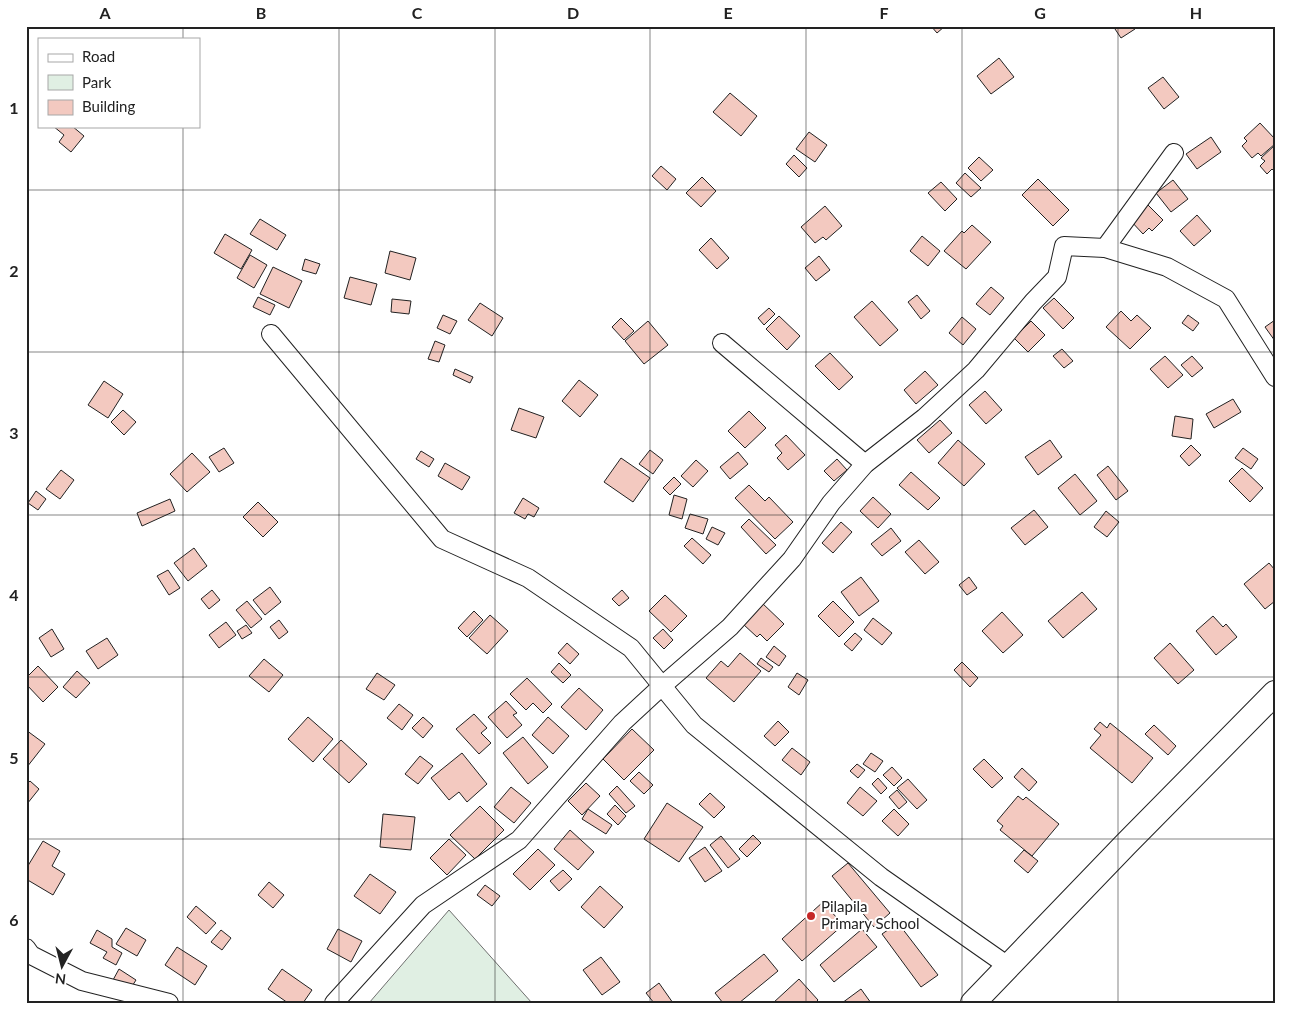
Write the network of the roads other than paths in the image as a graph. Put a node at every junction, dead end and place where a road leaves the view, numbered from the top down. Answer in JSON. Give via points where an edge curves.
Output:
{"nodes":[{"id":1,"x":1174,"y":153,"type":"dead end"},
{"id":2,"x":1105,"y":248,"type":"junction"},
{"id":3,"x":271,"y":334,"type":"dead end"},
{"id":4,"x":722,"y":343,"type":"dead end"},
{"id":5,"x":1275,"y":377,"type":"edge"},
{"id":6,"x":865,"y":464,"type":"junction"},
{"id":7,"x":662,"y":686,"type":"junction"},
{"id":8,"x":1275,"y":693,"type":"edge"},
{"id":9,"x":26,"y":948,"type":"edge"},
{"id":10,"x":1008,"y":966,"type":"junction"},
{"id":11,"x":169,"y":1003,"type":"edge"},
{"id":12,"x":334,"y":1003,"type":"edge"},
{"id":13,"x":973,"y":1003,"type":"edge"}],
"edges":[{"from":1,"to":2,"type":"street"},
{"from":2,"to":5,"type":"street","via":[[1167,267],[1226,299]]},
{"from":2,"to":6,"type":"street","via":[[1064,246],[1057,277],[976,370],[924,418]]},
{"from":3,"to":7,"type":"street","via":[[442,539],[528,578],[631,648]]},
{"from":4,"to":6,"type":"street"},
{"from":6,"to":7,"type":"street","via":[[831,503],[792,559],[730,627]]},
{"from":7,"to":10,"type":"street","via":[[694,725],[881,878]]},
{"from":7,"to":12,"type":"street","via":[[622,723],[519,840],[423,905]]},
{"from":8,"to":10,"type":"main road"},
{"from":9,"to":11,"type":"street","via":[[31,955],[82,981]]},
{"from":10,"to":13,"type":"main road"}]}
